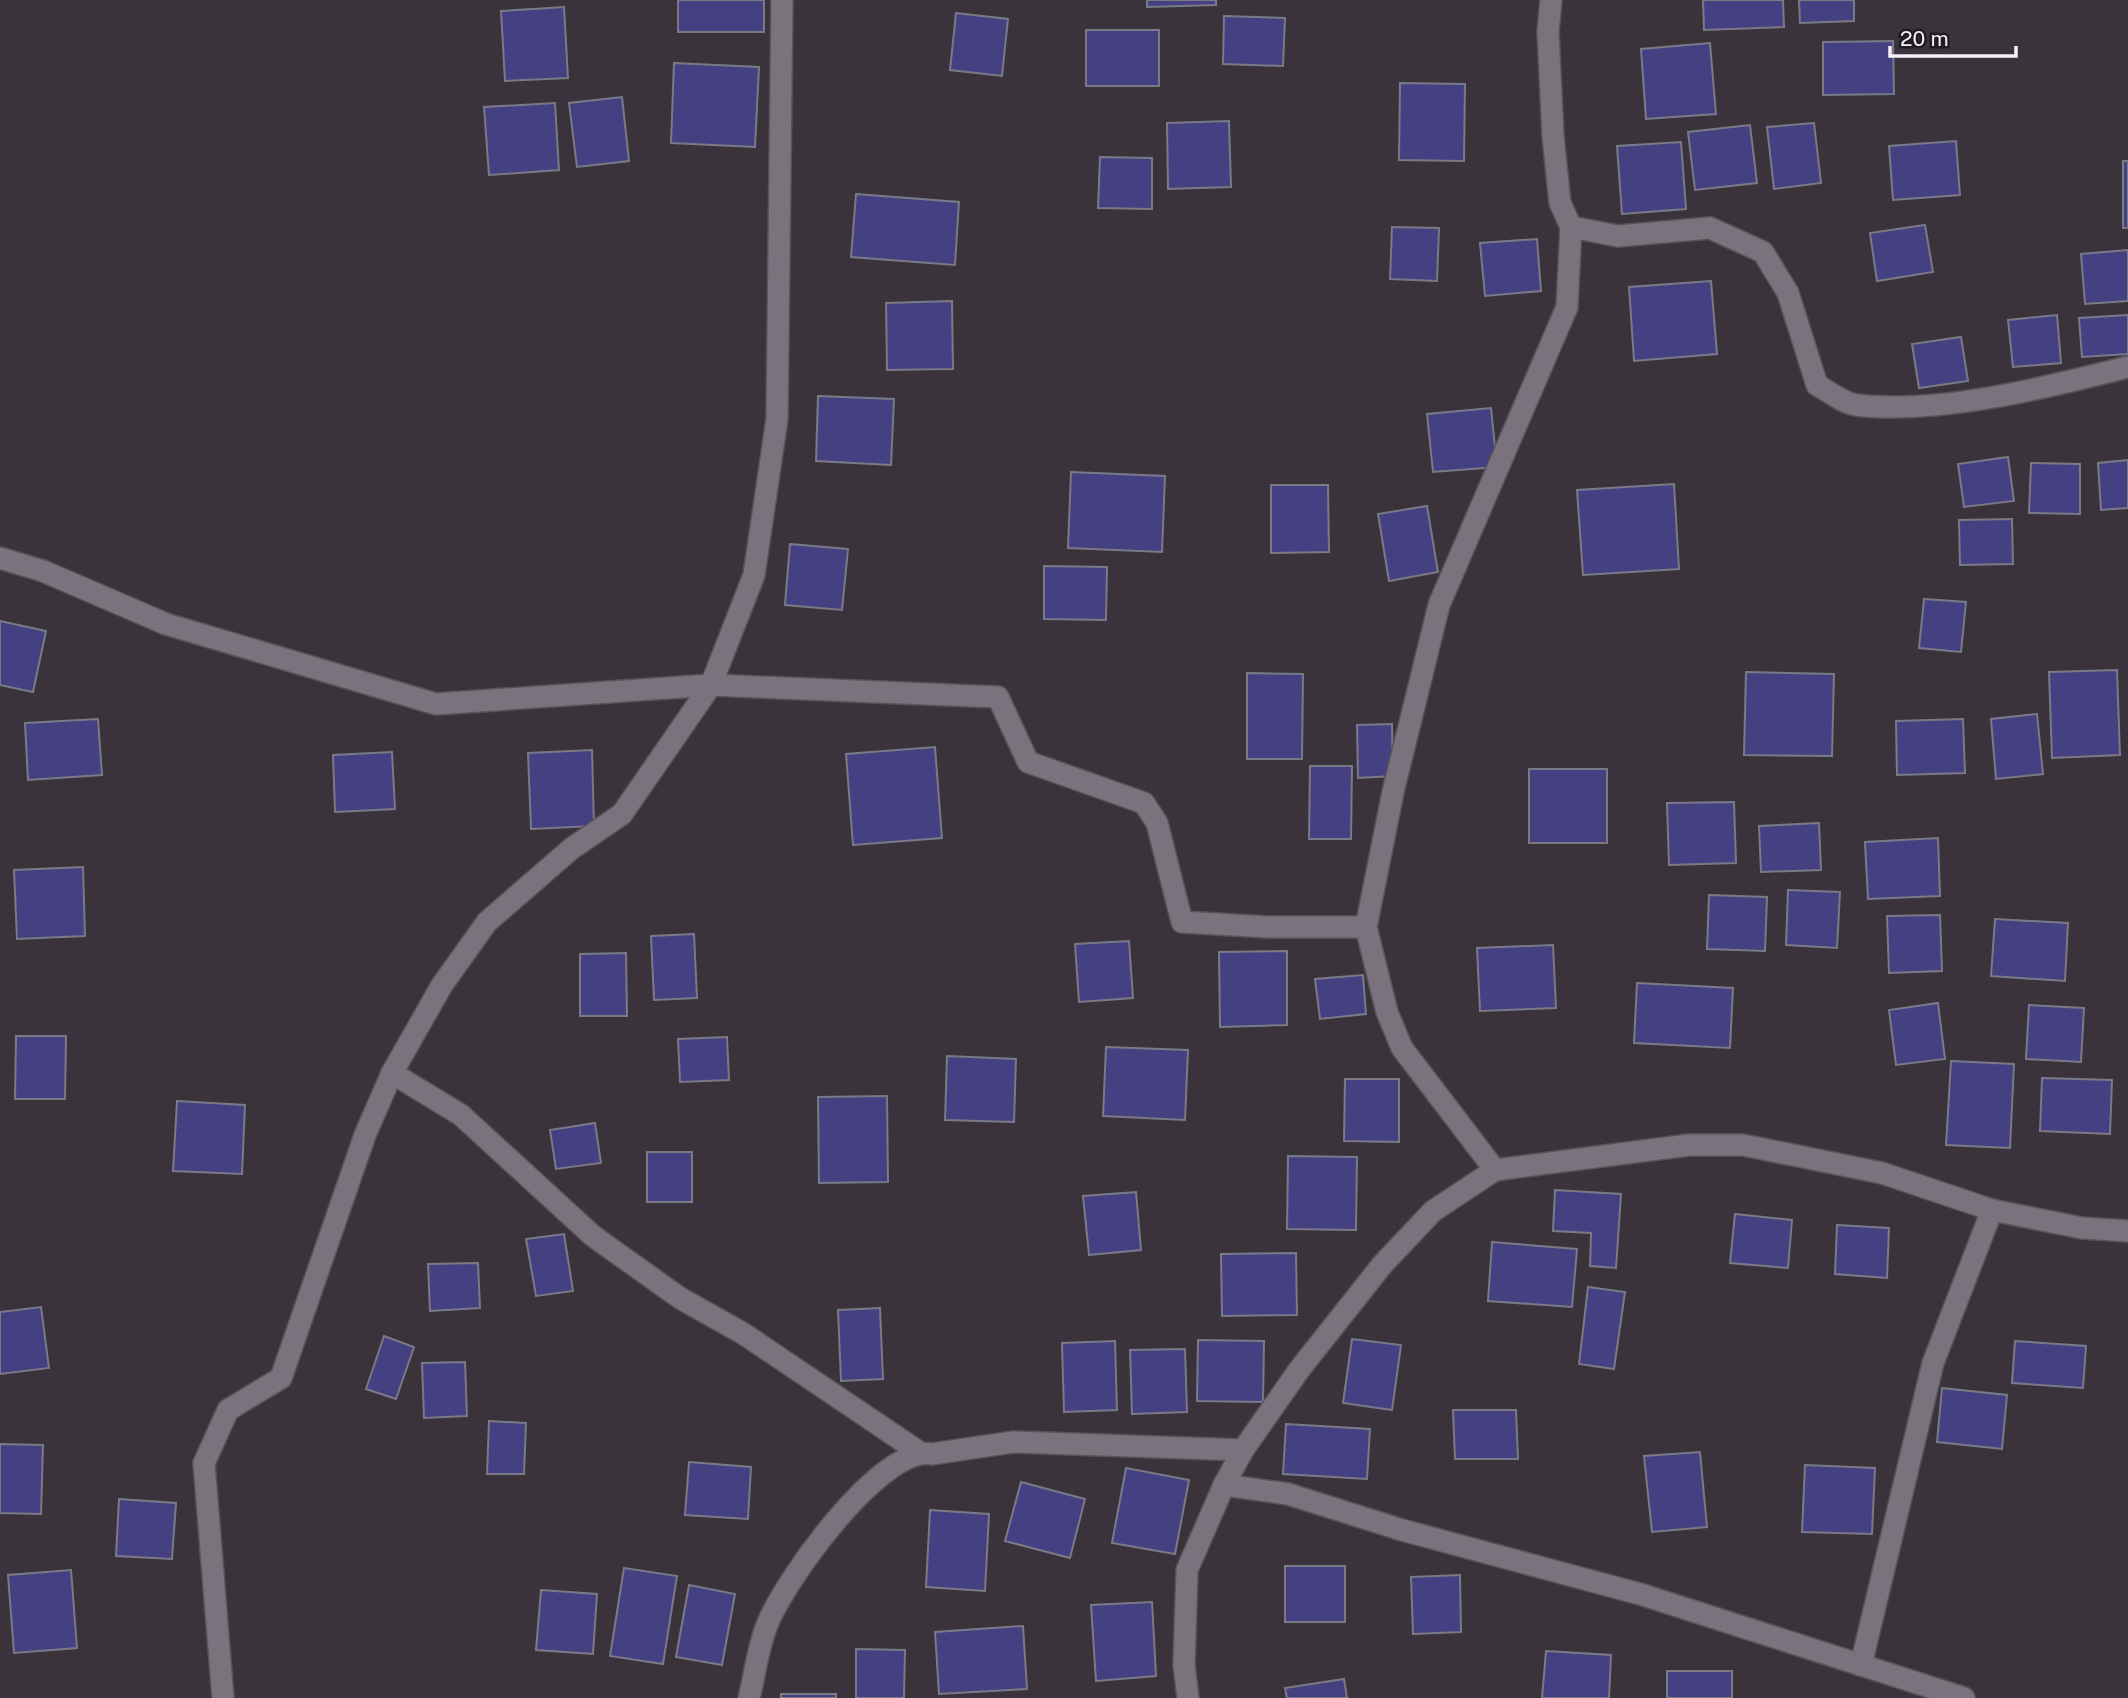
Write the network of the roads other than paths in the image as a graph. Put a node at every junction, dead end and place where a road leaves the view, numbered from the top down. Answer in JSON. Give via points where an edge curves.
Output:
{"nodes":[{"id":1,"x":782,"y":0,"type":"edge"},
{"id":2,"x":1551,"y":0,"type":"edge"},
{"id":3,"x":1571,"y":228,"type":"junction"},
{"id":4,"x":2128,"y":367,"type":"edge"},
{"id":5,"x":0,"y":558,"type":"edge"},
{"id":6,"x":710,"y":685,"type":"junction"},
{"id":7,"x":1366,"y":927,"type":"junction"},
{"id":8,"x":392,"y":1073,"type":"junction"},
{"id":9,"x":1494,"y":1170,"type":"junction"},
{"id":10,"x":1992,"y":1210,"type":"junction"},
{"id":11,"x":2128,"y":1231,"type":"edge"},
{"id":12,"x":1243,"y":1450,"type":"junction"},
{"id":13,"x":919,"y":1452,"type":"junction"},
{"id":14,"x":1224,"y":1485,"type":"junction"},
{"id":15,"x":1861,"y":1665,"type":"junction"},
{"id":16,"x":223,"y":1698,"type":"edge"},
{"id":17,"x":749,"y":1698,"type":"edge"},
{"id":18,"x":1188,"y":1698,"type":"edge"},
{"id":19,"x":1964,"y":1698,"type":"edge"}],
"edges":[{"from":1,"to":6,"type":"street","via":[[777,419],[754,575]]},
{"from":2,"to":3,"type":"street","via":[[1553,136],[1560,203]]},
{"from":3,"to":4,"type":"street","via":[[1618,236],[1710,228],[1763,252],[1788,293],[1817,385],[1853,405],[1925,405],[2048,387]]},
{"from":3,"to":7,"type":"street","via":[[1567,307],[1438,605]]},
{"from":5,"to":6,"type":"street","via":[[43,571],[166,624],[436,704]]},
{"from":6,"to":7,"type":"street","via":[[998,697],[1028,762],[1144,803],[1157,823],[1182,922],[1268,928]]},
{"from":6,"to":8,"type":"street","via":[[622,814],[570,849],[487,922],[442,985]]},
{"from":7,"to":9,"type":"street","via":[[1387,1012],[1402,1048]]},
{"from":8,"to":13,"type":"street","via":[[461,1115],[593,1237]]},
{"from":8,"to":16,"type":"street","via":[[365,1135],[281,1378],[228,1410],[204,1463]]},
{"from":9,"to":10,"type":"street","via":[[1689,1145],[1743,1145],[1882,1173]]},
{"from":9,"to":12,"type":"street","via":[[1433,1211],[1382,1265]]},
{"from":10,"to":11,"type":"street"},
{"from":10,"to":15,"type":"street","via":[[1933,1363]]},
{"from":12,"to":13,"type":"street","via":[[1013,1442]]},
{"from":12,"to":14,"type":"street"},
{"from":13,"to":17,"type":"street","via":[[877,1476],[824,1534],[790,1582],[766,1625]]},
{"from":14,"to":15,"type":"street","via":[[1288,1494],[1640,1594]]},
{"from":14,"to":18,"type":"street","via":[[1186,1570]]},
{"from":15,"to":19,"type":"street"}]}
